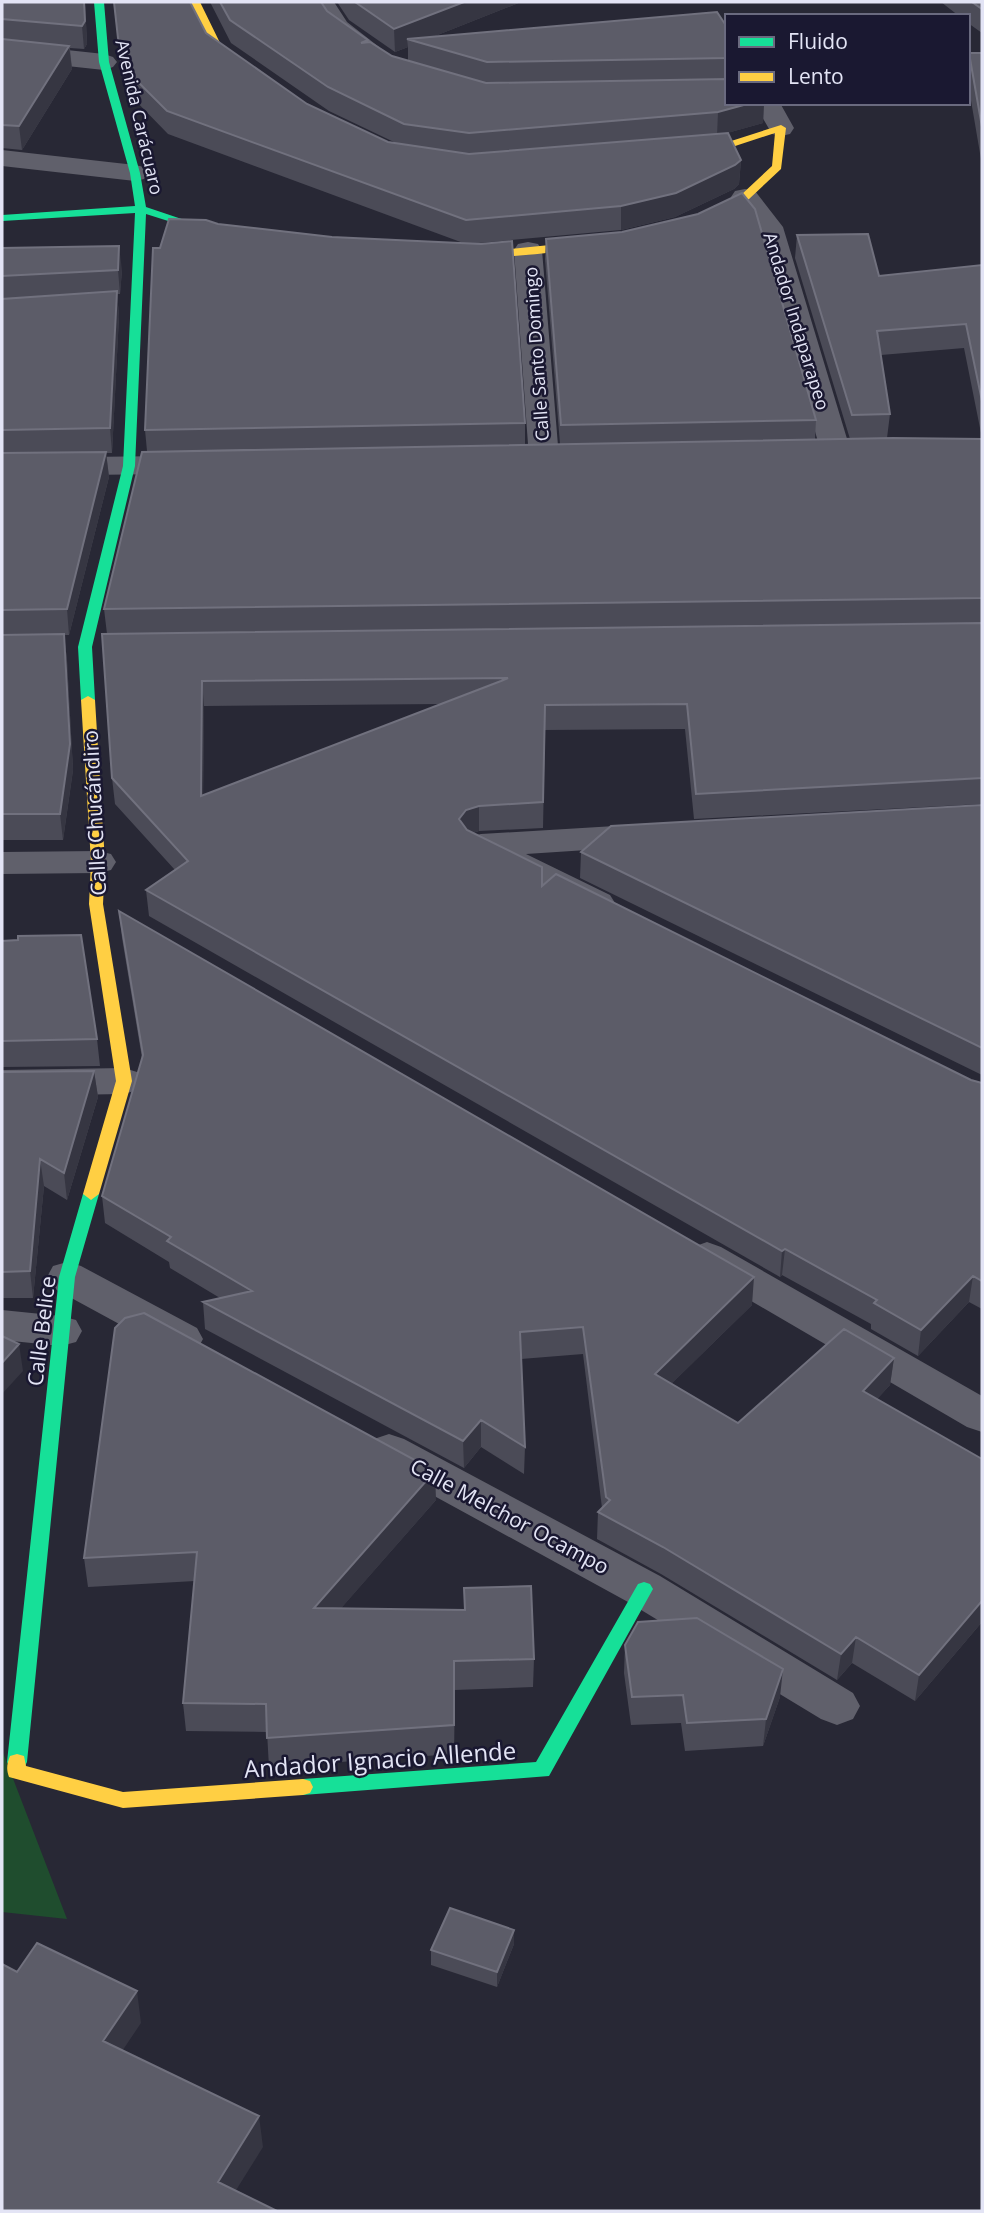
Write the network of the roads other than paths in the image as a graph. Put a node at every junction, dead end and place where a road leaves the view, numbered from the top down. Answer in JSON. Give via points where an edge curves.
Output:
{"nodes":[{"id":1,"x":99,"y":2,"type":"edge"},
{"id":2,"x":195,"y":2,"type":"edge"},
{"id":3,"x":322,"y":2,"type":"edge"},
{"id":4,"x":2,"y":51,"type":"edge"},
{"id":5,"x":104,"y":62,"type":"junction"},
{"id":6,"x":391,"y":64,"type":"edge"},
{"id":7,"x":263,"y":80,"type":"edge"},
{"id":8,"x":768,"y":105,"type":"edge"},
{"id":9,"x":781,"y":128,"type":"junction"},
{"id":10,"x":662,"y":152,"type":"edge"},
{"id":11,"x":2,"y":158,"type":"edge"},
{"id":12,"x":135,"y":173,"type":"junction"},
{"id":13,"x":745,"y":197,"type":"junction"},
{"id":14,"x":142,"y":209,"type":"junction"},
{"id":15,"x":2,"y":218,"type":"edge"},
{"id":16,"x":686,"y":225,"type":"edge"},
{"id":17,"x":245,"y":238,"type":"edge"},
{"id":18,"x":621,"y":241,"type":"edge"},
{"id":19,"x":528,"y":250,"type":"junction"},
{"id":20,"x":441,"y":253,"type":"edge"},
{"id":21,"x":836,"y":452,"type":"edge"},
{"id":22,"x":544,"y":458,"type":"edge"},
{"id":23,"x":198,"y":465,"type":"edge"},
{"id":24,"x":129,"y":466,"type":"junction"},
{"id":25,"x":2,"y":467,"type":"edge"},
{"id":26,"x":675,"y":834,"type":"edge"},
{"id":27,"x":98,"y":862,"type":"junction"},
{"id":28,"x":2,"y":863,"type":"edge"},
{"id":29,"x":96,"y":904,"type":"junction"},
{"id":30,"x":627,"y":918,"type":"edge"},
{"id":31,"x":132,"y":925,"type":"edge"},
{"id":32,"x":124,"y":1081,"type":"junction"},
{"id":33,"x":2,"y":1083,"type":"edge"},
{"id":34,"x":671,"y":1236,"type":"edge"},
{"id":35,"x":67,"y":1277,"type":"junction"},
{"id":36,"x":2,"y":1325,"type":"edge"},
{"id":37,"x":61,"y":1331,"type":"junction"},
{"id":38,"x":214,"y":1356,"type":"edge"},
{"id":39,"x":982,"y":1416,"type":"edge"},
{"id":40,"x":349,"y":1429,"type":"edge"},
{"id":41,"x":644,"y":1589,"type":"junction"},
{"id":42,"x":837,"y":1706,"type":"dead end"},
{"id":43,"x":16,"y":1771,"type":"joint"}],
"edges":[{"from":1,"to":5,"type":"street","name":"Avenida Carácuaro"},
{"from":2,"to":7,"type":"street","via":[[218,49]]},
{"from":3,"to":6,"type":"street","via":[[338,27]]},
{"from":4,"to":5,"type":"street"},
{"from":5,"to":12,"type":"street","name":"Avenida Carácuaro"},
{"from":8,"to":9,"type":"street"},
{"from":9,"to":10,"type":"street","via":[[726,146]]},
{"from":9,"to":13,"type":"street","via":[[777,167]]},
{"from":11,"to":12,"type":"street"},
{"from":12,"to":14,"type":"street","name":"Avenida Carácuaro"},
{"from":13,"to":16,"type":"street"},
{"from":13,"to":21,"type":"street","name":"Andador Indaparapeo","via":[[769,227]]},
{"from":14,"to":15,"type":"street"},
{"from":14,"to":17,"type":"street","name":"Avenida Carácuaro","via":[[220,235]]},
{"from":14,"to":24,"type":"street","name":"Calle Chucándiro","via":[[124,306]]},
{"from":18,"to":19,"type":"street"},
{"from":19,"to":20,"type":"street","via":[[481,256]]},
{"from":19,"to":22,"type":"street","name":"Calle Santo Domingo"},
{"from":23,"to":24,"type":"street"},
{"from":24,"to":25,"type":"street"},
{"from":24,"to":27,"type":"street","name":"Calle Chucándiro","via":[[85,647]]},
{"from":26,"to":30,"type":"street","via":[[480,845]]},
{"from":27,"to":28,"type":"street"},
{"from":27,"to":29,"type":"street","name":"Calle Chucándiro"},
{"from":29,"to":31,"type":"street","name":"Calle Chucándiro"},
{"from":29,"to":32,"type":"street","name":"Calle Belice"},
{"from":32,"to":33,"type":"street"},
{"from":32,"to":35,"type":"street","name":"Calle Belice"},
{"from":34,"to":39,"type":"street"},
{"from":35,"to":37,"type":"street","name":"Calle Belice"},
{"from":35,"to":38,"type":"street"},
{"from":36,"to":37,"type":"street"},
{"from":37,"to":43,"type":"street","name":"Calle Belice"},
{"from":40,"to":41,"type":"street","name":"Calle Melchor Ocampo"},
{"from":41,"to":42,"type":"street","name":"Calle Melchor Ocampo"},
{"from":41,"to":43,"type":"street","name":"Andador Ignacio Allende","via":[[542,1770],[123,1800]]}]}
